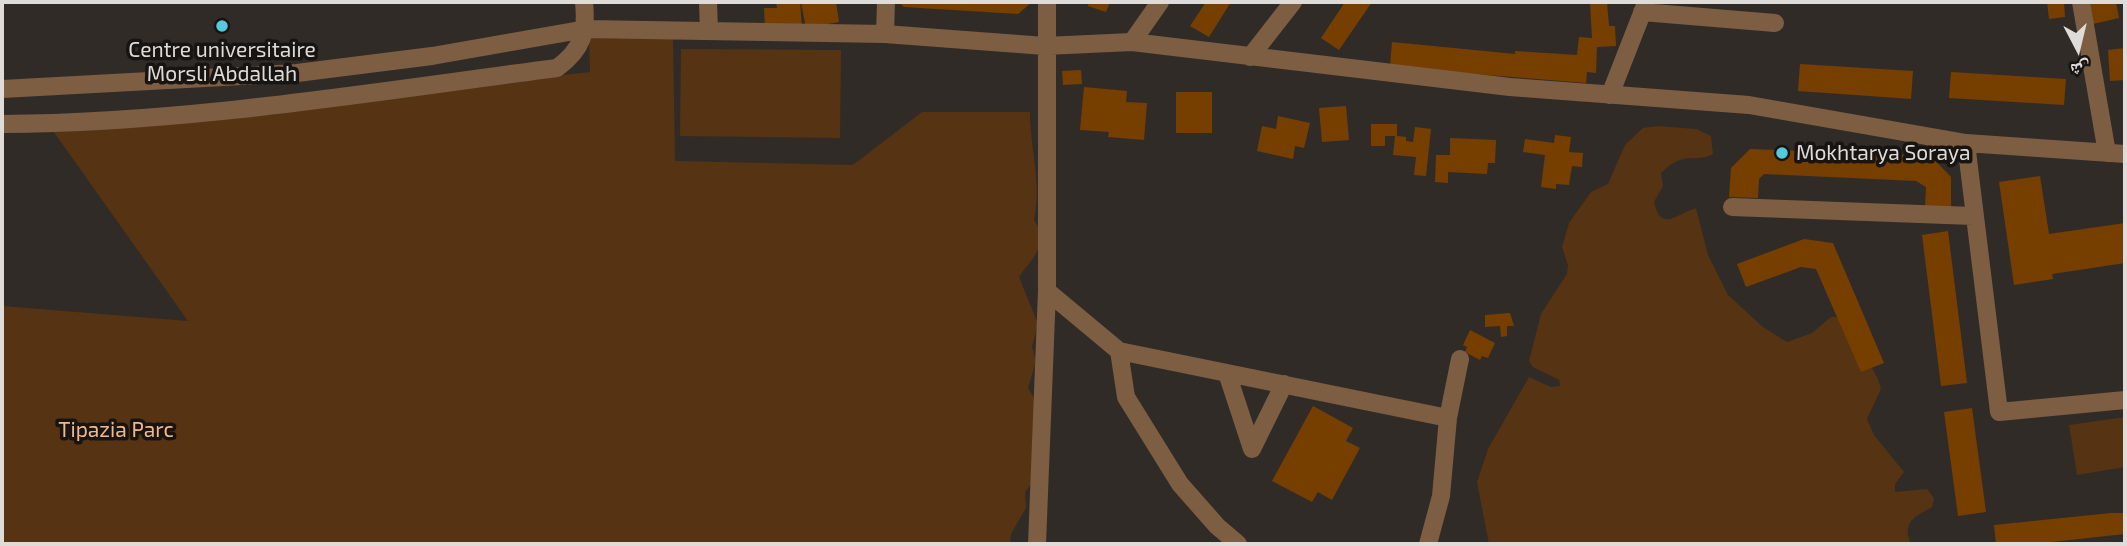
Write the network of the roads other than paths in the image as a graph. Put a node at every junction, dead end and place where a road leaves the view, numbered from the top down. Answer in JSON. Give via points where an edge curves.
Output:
{"nodes":[{"id":1,"x":584,"y":2,"type":"edge"},
{"id":2,"x":708,"y":2,"type":"edge"},
{"id":3,"x":886,"y":2,"type":"edge"},
{"id":4,"x":1047,"y":2,"type":"edge"},
{"id":5,"x":1160,"y":2,"type":"edge"},
{"id":6,"x":1293,"y":2,"type":"edge"},
{"id":7,"x":2081,"y":2,"type":"edge"},
{"id":8,"x":1644,"y":7,"type":"edge"},
{"id":9,"x":1775,"y":23,"type":"dead end"},
{"id":10,"x":586,"y":29,"type":"junction"},
{"id":11,"x":709,"y":31,"type":"junction"},
{"id":12,"x":885,"y":34,"type":"junction"},
{"id":13,"x":1132,"y":42,"type":"junction"},
{"id":14,"x":1045,"y":46,"type":"junction"},
{"id":15,"x":1250,"y":57,"type":"junction"},
{"id":16,"x":2,"y":89,"type":"edge"},
{"id":17,"x":1611,"y":94,"type":"junction"},
{"id":18,"x":2,"y":124,"type":"edge"},
{"id":19,"x":1966,"y":143,"type":"junction"},
{"id":20,"x":2116,"y":154,"type":"edge"},
{"id":21,"x":1732,"y":207,"type":"dead end"},
{"id":22,"x":1973,"y":216,"type":"junction"},
{"id":23,"x":1047,"y":291,"type":"junction"},
{"id":24,"x":1119,"y":351,"type":"junction"},
{"id":25,"x":1460,"y":359,"type":"dead end"},
{"id":26,"x":1227,"y":373,"type":"junction"},
{"id":27,"x":1284,"y":384,"type":"junction"},
{"id":28,"x":2125,"y":400,"type":"edge"},
{"id":29,"x":1448,"y":418,"type":"junction"},
{"id":30,"x":1037,"y":544,"type":"edge"},
{"id":31,"x":1238,"y":544,"type":"edge"},
{"id":32,"x":1428,"y":544,"type":"edge"}],
"edges":[{"from":1,"to":10,"type":"street"},
{"from":2,"to":11,"type":"street"},
{"from":3,"to":12,"type":"street"},
{"from":4,"to":14,"type":"street"},
{"from":5,"to":13,"type":"street"},
{"from":6,"to":15,"type":"street"},
{"from":7,"to":20,"type":"street"},
{"from":8,"to":9,"type":"street"},
{"from":8,"to":17,"type":"street"},
{"from":10,"to":11,"type":"street"},
{"from":10,"to":16,"type":"street","via":[[432,56],[297,73]]},
{"from":10,"to":18,"type":"street","via":[[570,58],[557,68],[195,116]]},
{"from":11,"to":12,"type":"street"},
{"from":12,"to":14,"type":"street"},
{"from":13,"to":14,"type":"street"},
{"from":13,"to":15,"type":"street"},
{"from":14,"to":23,"type":"street"},
{"from":15,"to":17,"type":"street"},
{"from":17,"to":19,"type":"street","via":[[1749,105]]},
{"from":19,"to":20,"type":"street"},
{"from":19,"to":22,"type":"street"},
{"from":21,"to":22,"type":"street"},
{"from":22,"to":28,"type":"street","via":[[2000,412]]},
{"from":23,"to":24,"type":"street"},
{"from":23,"to":30,"type":"street"},
{"from":24,"to":26,"type":"street"},
{"from":24,"to":31,"type":"street","via":[[1126,397],[1180,484]]},
{"from":25,"to":29,"type":"street"},
{"from":26,"to":27,"type":"street"},
{"from":26,"to":27,"type":"street","via":[[1252,449]]},
{"from":27,"to":29,"type":"street"},
{"from":29,"to":32,"type":"street","via":[[1441,496]]}]}
